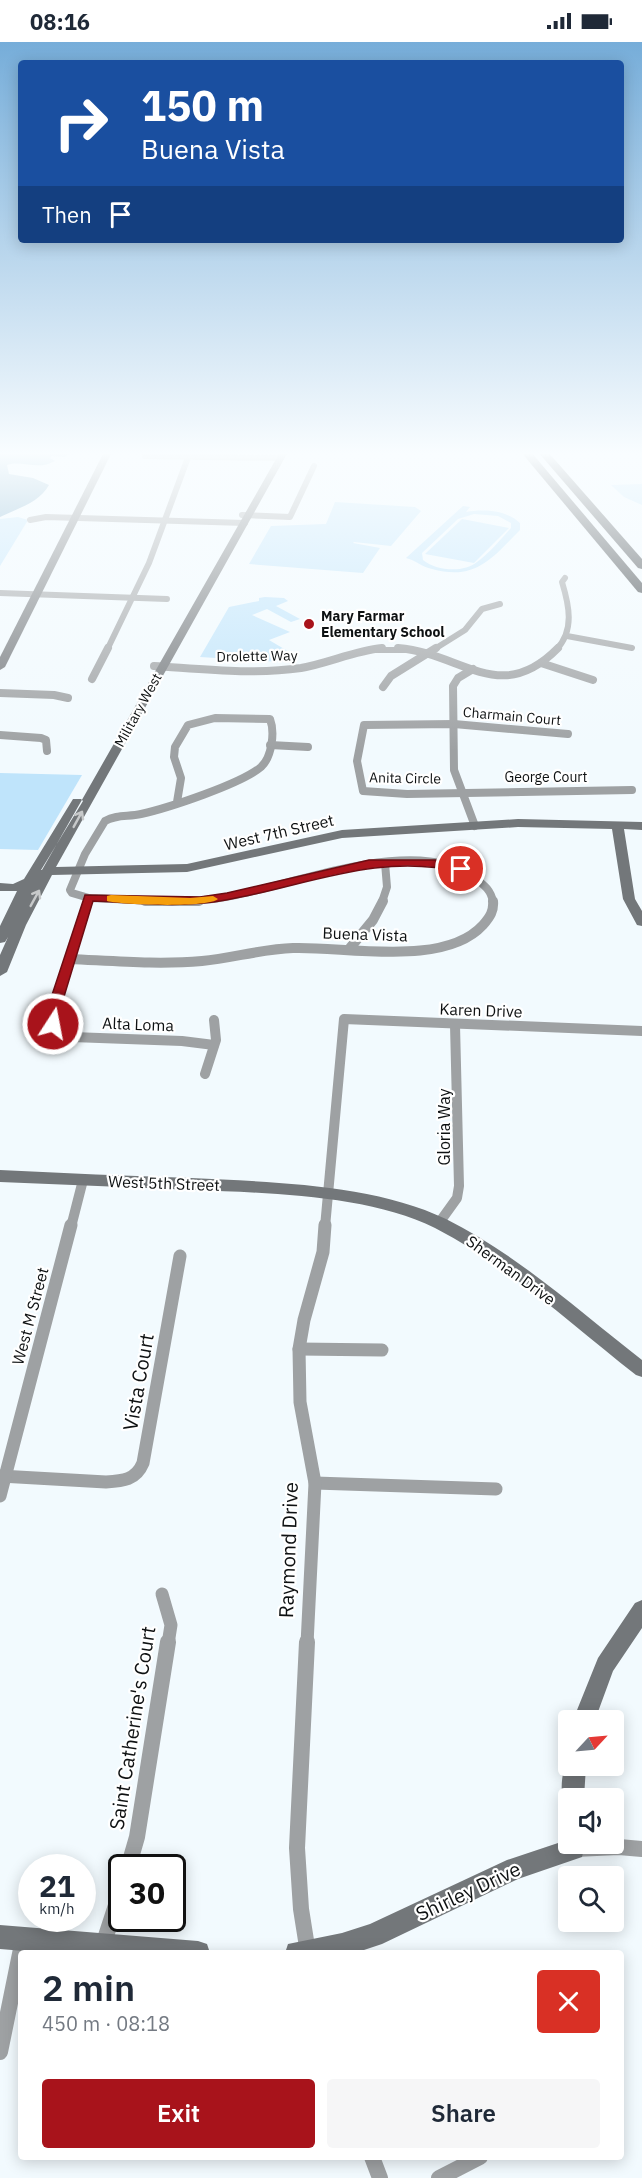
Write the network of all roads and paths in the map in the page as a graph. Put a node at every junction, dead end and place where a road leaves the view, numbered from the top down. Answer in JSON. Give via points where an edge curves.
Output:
{"nodes":[{"id":1,"x":58,"y":552,"type":"edge"},
{"id":2,"x":152,"y":552,"type":"edge"},
{"id":3,"x":224,"y":552,"type":"edge"},
{"id":4,"x":610,"y":552,"type":"edge"},
{"id":5,"x":630,"y":552,"type":"edge"},
{"id":6,"x":642,"y":566,"type":"edge"},
{"id":7,"x":631,"y":577,"type":"junction"},
{"id":8,"x":565,"y":578,"type":"dead end"},
{"id":9,"x":642,"y":590,"type":"edge"},
{"id":10,"x":0,"y":593,"type":"edge"},
{"id":11,"x":37,"y":594,"type":"junction"},
{"id":12,"x":642,"y":597,"type":"edge"},
{"id":13,"x":135,"y":598,"type":"junction"},
{"id":14,"x":167,"y":599,"type":"dead end"},
{"id":15,"x":500,"y":604,"type":"dead end"},
{"id":16,"x":567,"y":636,"type":"junction"},
{"id":17,"x":632,"y":648,"type":"dead end"},
{"id":18,"x":426,"y":653,"type":"junction"},
{"id":19,"x":541,"y":663,"type":"junction"},
{"id":20,"x":158,"y":666,"type":"junction"},
{"id":21,"x":0,"y":667,"type":"edge"},
{"id":22,"x":473,"y":669,"type":"junction"},
{"id":23,"x":92,"y":678,"type":"dead end"},
{"id":24,"x":592,"y":680,"type":"dead end"},
{"id":25,"x":383,"y":687,"type":"dead end"},
{"id":26,"x":0,"y":693,"type":"edge"},
{"id":27,"x":68,"y":698,"type":"dead end"},
{"id":28,"x":454,"y":724,"type":"junction"},
{"id":29,"x":568,"y":734,"type":"dead end"},
{"id":30,"x":0,"y":735,"type":"edge"},
{"id":31,"x":270,"y":746,"type":"junction"},
{"id":32,"x":308,"y":747,"type":"dead end"},
{"id":33,"x":47,"y":751,"type":"dead end"},
{"id":34,"x":632,"y":790,"type":"dead end"},
{"id":35,"x":461,"y":791,"type":"junction"},
{"id":36,"x":177,"y":802,"type":"junction"},
{"id":37,"x":617,"y":825,"type":"junction"},
{"id":38,"x":475,"y":826,"type":"junction"},
{"id":39,"x":642,"y":826,"type":"edge"},
{"id":40,"x":385,"y":863,"type":"junction"},
{"id":41,"x":77,"y":870,"type":"junction"},
{"id":42,"x":50,"y":871,"type":"junction"},
{"id":43,"x":27,"y":884,"type":"junction"},
{"id":44,"x":0,"y":887,"type":"edge"},
{"id":45,"x":89,"y":898,"type":"junction"},
{"id":46,"x":642,"y":922,"type":"edge"},
{"id":47,"x":0,"y":939,"type":"edge"},
{"id":48,"x":350,"y":948,"type":"junction"},
{"id":49,"x":70,"y":959,"type":"junction"},
{"id":50,"x":1,"y":967,"type":"edge"},
{"id":51,"x":214,"y":1020,"type":"dead end"},
{"id":52,"x":455,"y":1025,"type":"junction"},
{"id":53,"x":642,"y":1031,"type":"edge"},
{"id":54,"x":214,"y":1045,"type":"junction"},
{"id":55,"x":341,"y":1045,"type":"joint"},
{"id":56,"x":205,"y":1074,"type":"dead end"},
{"id":57,"x":0,"y":1176,"type":"edge"},
{"id":58,"x":83,"y":1180,"type":"junction"},
{"id":59,"x":329,"y":1193,"type":"junction"},
{"id":60,"x":439,"y":1223,"type":"junction"},
{"id":61,"x":180,"y":1256,"type":"dead end"},
{"id":62,"x":300,"y":1349,"type":"junction"},
{"id":63,"x":382,"y":1350,"type":"dead end"},
{"id":64,"x":642,"y":1370,"type":"edge"},
{"id":65,"x":3,"y":1476,"type":"edge"},
{"id":66,"x":315,"y":1484,"type":"junction"},
{"id":67,"x":496,"y":1489,"type":"dead end"},
{"id":68,"x":0,"y":1496,"type":"edge"},
{"id":69,"x":162,"y":1594,"type":"dead end"},
{"id":70,"x":640,"y":1616,"type":"edge"},
{"id":71,"x":588,"y":1710,"type":"edge"},
{"id":72,"x":624,"y":1847,"type":"edge"},
{"id":73,"x":642,"y":1849,"type":"edge"},
{"id":74,"x":558,"y":1852,"type":"edge"},
{"id":75,"x":132,"y":1854,"type":"edge"},
{"id":76,"x":108,"y":1930,"type":"edge"},
{"id":77,"x":11,"y":1938,"type":"edge"},
{"id":78,"x":103,"y":1945,"type":"junction"},
{"id":79,"x":162,"y":1950,"type":"edge"},
{"id":80,"x":304,"y":1950,"type":"edge"},
{"id":81,"x":312,"y":1950,"type":"edge"},
{"id":82,"x":0,"y":2052,"type":"edge"},
{"id":83,"x":373,"y":2160,"type":"edge"},
{"id":84,"x":474,"y":2160,"type":"edge"},
{"id":85,"x":380,"y":2178,"type":"edge"},
{"id":86,"x":439,"y":2178,"type":"edge"}],
"edges":[{"from":1,"to":11,"type":"street"},
{"from":2,"to":13,"type":"street"},
{"from":3,"to":20,"type":"street","name":"Military West"},
{"from":4,"to":7,"type":"highway"},
{"from":5,"to":6,"type":"highway"},
{"from":7,"to":9,"type":"highway"},
{"from":7,"to":12,"type":"highway"},
{"from":8,"to":16,"type":"street","via":[[562,582],[571,615]]},
{"from":10,"to":11,"type":"street"},
{"from":11,"to":13,"type":"street"},
{"from":11,"to":21,"type":"street"},
{"from":13,"to":14,"type":"street"},
{"from":13,"to":23,"type":"street"},
{"from":15,"to":18,"type":"street","via":[[482,609],[465,630]]},
{"from":16,"to":17,"type":"street"},
{"from":16,"to":19,"type":"street","name":"Drolette Way"},
{"from":18,"to":20,"type":"street","name":"Drolette Way","via":[[375,649],[289,669]]},
{"from":18,"to":22,"type":"street","name":"Drolette Way"},
{"from":18,"to":25,"type":"street","via":[[391,676]]},
{"from":19,"to":22,"type":"street","name":"Drolette Way","via":[[510,677]]},
{"from":19,"to":24,"type":"street"},
{"from":42,"to":20,"type":"street","name":"Military West","one_way":true},
{"from":20,"to":43,"type":"street","name":"Military West"},
{"from":22,"to":28,"type":"street","via":[[454,683]]},
{"from":26,"to":27,"type":"street"},
{"from":28,"to":29,"type":"street","name":"Charmain Court"},
{"from":28,"to":35,"type":"street","via":[[454,770]]},
{"from":28,"to":35,"type":"street","name":"Anita Circle","via":[[364,725],[357,761],[363,791]]},
{"from":30,"to":33,"type":"street","via":[[41,738],[46,740]]},
{"from":31,"to":32,"type":"street"},
{"from":31,"to":36,"type":"street","via":[[266,760],[253,772]]},
{"from":31,"to":36,"type":"street","via":[[273,724],[267,718],[215,718],[188,725],[175,747],[181,778]]},
{"from":34,"to":35,"type":"street","name":"George Court"},
{"from":35,"to":38,"type":"street"},
{"from":36,"to":41,"type":"street","via":[[102,823]]},
{"from":37,"to":38,"type":"street","name":"West 7th Street"},
{"from":37,"to":39,"type":"street","name":"West 7th Street"},
{"from":37,"to":46,"type":"street","via":[[629,899]]},
{"from":38,"to":41,"type":"street","name":"West 7th Street","via":[[318,838],[187,868]]},
{"from":40,"to":45,"type":"street","name":"Buena Vista","via":[[349,867],[200,901]]},
{"from":40,"to":48,"type":"street","via":[[384,900]]},
{"from":40,"to":48,"type":"street","name":"Buena Vista","via":[[436,863],[472,874],[488,888],[494,905],[492,913],[474,933],[430,949],[399,952]]},
{"from":41,"to":42,"type":"street","name":"West 7th Street"},
{"from":41,"to":45,"type":"street","via":[[70,890]]},
{"from":42,"to":43,"type":"street","name":"West 7th Street"},
{"from":50,"to":42,"type":"street","name":"Military West","one_way":true},
{"from":43,"to":44,"type":"street","name":"West 7th Street"},
{"from":43,"to":47,"type":"street","name":"Military West"},
{"from":45,"to":49,"type":"street","name":"Alta Loma"},
{"from":48,"to":49,"type":"street","name":"Buena Vista","via":[[285,949],[191,963]]},
{"from":49,"to":54,"type":"street","name":"Alta Loma","via":[[52,1013],[53,1024],[59,1031],[72,1037]]},
{"from":51,"to":54,"type":"street"},
{"from":52,"to":53,"type":"street","name":"Karen Drive"},
{"from":52,"to":55,"type":"street","name":"Karen Drive","via":[[344,1019]]},
{"from":52,"to":60,"type":"street","name":"Gloria Way","via":[[459,1186],[451,1208]]},
{"from":54,"to":56,"type":"street"},
{"from":55,"to":59,"type":"street","name":"Raymond Drive"},
{"from":57,"to":58,"type":"street","name":"West 5th Street"},
{"from":58,"to":59,"type":"street","name":"West 5th Street"},
{"from":58,"to":65,"type":"street","name":"West M Street"},
{"from":59,"to":60,"type":"street","name":"Sherman Drive","via":[[404,1210]]},
{"from":59,"to":62,"type":"street","name":"Raymond Drive","via":[[323,1252]]},
{"from":60,"to":64,"type":"street","name":"Sherman Drive","via":[[493,1253]]},
{"from":61,"to":65,"type":"street","name":"Vista Court","via":[[140,1472],[133,1478],[113,1482]]},
{"from":62,"to":63,"type":"street"},
{"from":62,"to":66,"type":"street","name":"Raymond Drive","via":[[300,1402]]},
{"from":65,"to":68,"type":"street","name":"West M Street"},
{"from":66,"to":67,"type":"street"},
{"from":66,"to":80,"type":"street","name":"Raymond Drive","via":[[297,1848]]},
{"from":69,"to":75,"type":"street","name":"Saint Catherine's Court","via":[[171,1625]]},
{"from":70,"to":71,"type":"street","via":[[605,1665]]},
{"from":72,"to":73,"type":"street","name":"Shirley Drive"},
{"from":74,"to":81,"type":"street","name":"Shirley Drive","via":[[373,1935]]},
{"from":76,"to":78,"type":"street"},
{"from":77,"to":78,"type":"street"},
{"from":77,"to":82,"type":"street"},
{"from":78,"to":79,"type":"street"},
{"from":83,"to":85,"type":"street"},
{"from":84,"to":86,"type":"street"}]}
